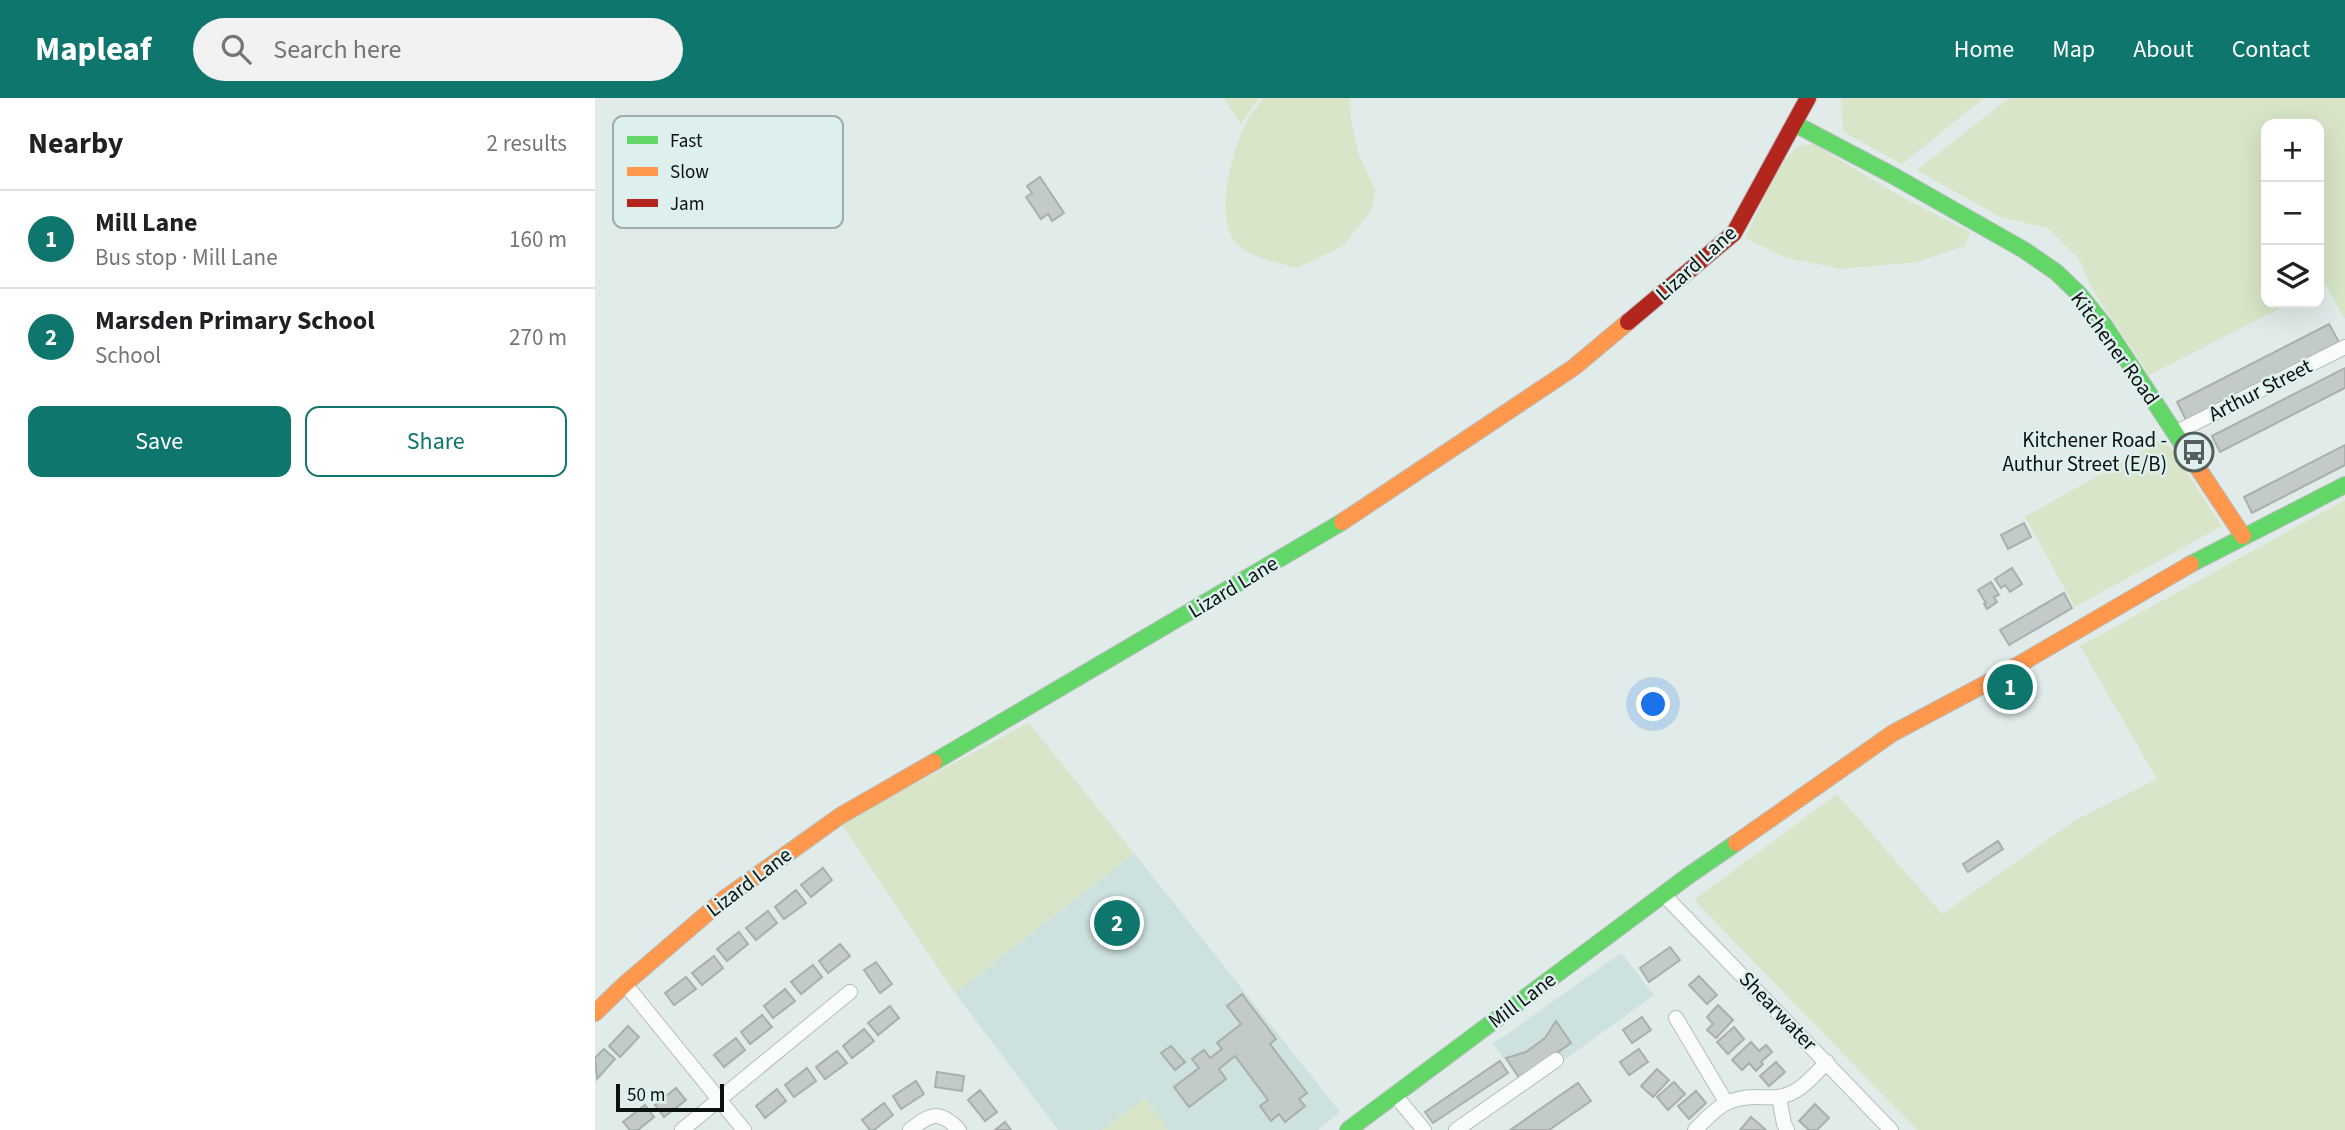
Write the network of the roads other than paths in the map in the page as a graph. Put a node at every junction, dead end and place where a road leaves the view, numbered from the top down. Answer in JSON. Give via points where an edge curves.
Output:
{"nodes":[{"id":1,"x":1808,"y":98,"type":"edge"},
{"id":2,"x":1794,"y":124,"type":"junction"},
{"id":3,"x":2345,"y":347,"type":"edge"},
{"id":4,"x":2175,"y":433,"type":"junction"},
{"id":5,"x":2345,"y":485,"type":"edge"},
{"id":6,"x":2243,"y":537,"type":"junction"},
{"id":7,"x":1663,"y":894,"type":"junction"},
{"id":8,"x":625,"y":984,"type":"junction"},
{"id":9,"x":850,"y":992,"type":"dead end"},
{"id":10,"x":595,"y":1013,"type":"edge"},
{"id":11,"x":1676,"y":1018,"type":"dead end"},
{"id":12,"x":1556,"y":1060,"type":"dead end"},
{"id":13,"x":1827,"y":1062,"type":"junction"},
{"id":14,"x":1394,"y":1094,"type":"junction"},
{"id":15,"x":1779,"y":1097,"type":"junction"},
{"id":16,"x":719,"y":1099,"type":"junction"},
{"id":17,"x":1726,"y":1102,"type":"junction"},
{"id":18,"x":682,"y":1130,"type":"edge"},
{"id":19,"x":744,"y":1130,"type":"edge"},
{"id":20,"x":910,"y":1130,"type":"edge"},
{"id":21,"x":958,"y":1130,"type":"edge"},
{"id":22,"x":1348,"y":1130,"type":"edge"},
{"id":23,"x":1424,"y":1130,"type":"edge"},
{"id":24,"x":1457,"y":1130,"type":"edge"},
{"id":25,"x":1695,"y":1130,"type":"edge"},
{"id":26,"x":1787,"y":1130,"type":"edge"},
{"id":27,"x":1891,"y":1130,"type":"edge"}],
"edges":[{"from":1,"to":2,"type":"street","name":"Lizard Lane"},
{"from":2,"to":4,"type":"street","name":"Kitchener Road","via":[[1892,175],[2056,272],[2104,325]]},
{"from":2,"to":8,"type":"street","name":"Lizard Lane","via":[[1734,233],[1573,369],[1349,518],[840,816],[724,899]]},
{"from":3,"to":4,"type":"street","name":"Arthur Street"},
{"from":4,"to":6,"type":"street","name":"Kitchener Road"},
{"from":5,"to":6,"type":"street","name":"Mill Lane"},
{"from":6,"to":7,"type":"street","name":"Mill Lane","via":[[1893,733]]},
{"from":7,"to":13,"type":"street","name":"Shearwater"},
{"from":7,"to":14,"type":"street","name":"Mill Lane"},
{"from":8,"to":10,"type":"street","name":"Lizard Lane"},
{"from":8,"to":16,"type":"street"},
{"from":9,"to":16,"type":"street"},
{"from":11,"to":17,"type":"street"},
{"from":12,"to":24,"type":"street"},
{"from":13,"to":15,"type":"street","via":[[1796,1090]]},
{"from":13,"to":27,"type":"street","name":"Shearwater"},
{"from":14,"to":22,"type":"street","name":"Mill Lane"},
{"from":14,"to":23,"type":"street"},
{"from":15,"to":17,"type":"street"},
{"from":15,"to":26,"type":"street"},
{"from":16,"to":18,"type":"street"},
{"from":16,"to":19,"type":"street"},
{"from":17,"to":25,"type":"street"},
{"from":20,"to":21,"type":"street","via":[[934,1115]]}]}
